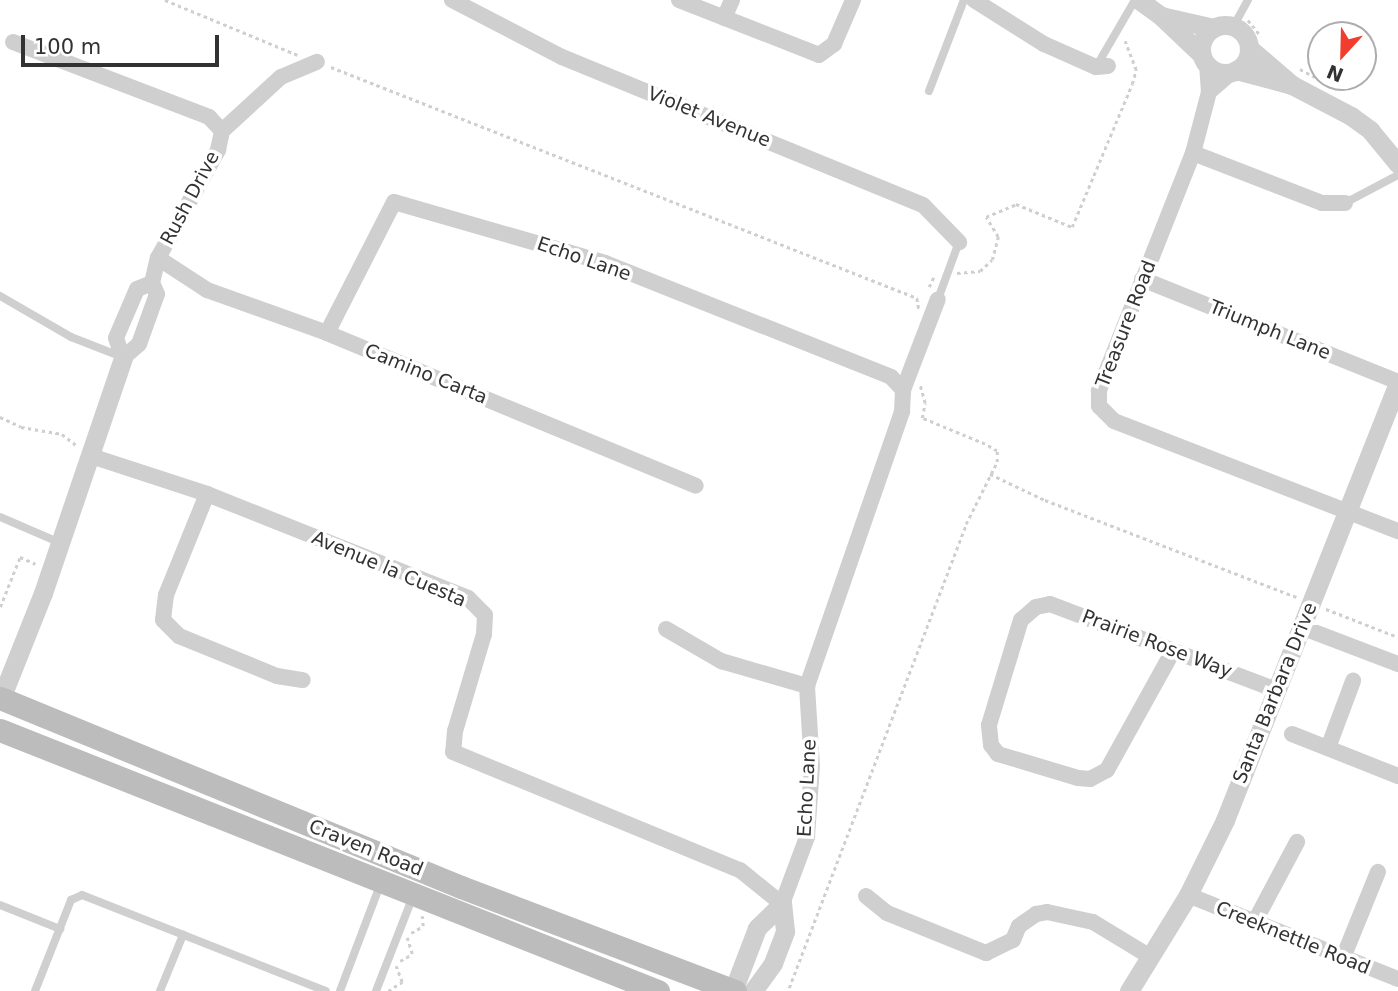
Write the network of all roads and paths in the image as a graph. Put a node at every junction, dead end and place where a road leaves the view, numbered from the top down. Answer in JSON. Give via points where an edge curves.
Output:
{"nodes":[{"id":1,"x":165,"y":0,"type":"edge"},
{"id":2,"x":452,"y":0,"type":"edge"},
{"id":3,"x":679,"y":0,"type":"edge"},
{"id":4,"x":732,"y":0,"type":"edge"},
{"id":5,"x":853,"y":0,"type":"edge"},
{"id":6,"x":964,"y":0,"type":"edge"},
{"id":7,"x":974,"y":0,"type":"edge"},
{"id":8,"x":1137,"y":0,"type":"edge"},
{"id":9,"x":1248,"y":0,"type":"edge"},
{"id":10,"x":1160,"y":16,"type":"junction"},
{"id":11,"x":724,"y":18,"type":"junction"},
{"id":12,"x":1228,"y":23,"type":"junction"},
{"id":13,"x":1125,"y":39,"type":"dead end"},
{"id":14,"x":13,"y":42,"type":"dead end"},
{"id":15,"x":1256,"y":47,"type":"junction"},
{"id":16,"x":1204,"y":59,"type":"junction"},
{"id":17,"x":317,"y":62,"type":"junction"},
{"id":18,"x":1289,"y":63,"type":"dead end"},
{"id":19,"x":1102,"y":67,"type":"joint"},
{"id":20,"x":1234,"y":71,"type":"junction"},
{"id":21,"x":1307,"y":73,"type":"edge"},
{"id":22,"x":1292,"y":85,"type":"junction"},
{"id":23,"x":929,"y":91,"type":"dead end"},
{"id":24,"x":1209,"y":92,"type":"junction"},
{"id":25,"x":222,"y":131,"type":"junction"},
{"id":26,"x":1193,"y":153,"type":"junction"},
{"id":27,"x":1398,"y":164,"type":"edge"},
{"id":28,"x":1398,"y":175,"type":"edge"},
{"id":29,"x":1345,"y":203,"type":"joint"},
{"id":30,"x":959,"y":242,"type":"joint"},
{"id":31,"x":158,"y":258,"type":"junction"},
{"id":32,"x":949,"y":271,"type":"junction"},
{"id":33,"x":1142,"y":279,"type":"junction"},
{"id":34,"x":152,"y":283,"type":"junction"},
{"id":35,"x":0,"y":296,"type":"edge"},
{"id":36,"x":937,"y":299,"type":"joint"},
{"id":37,"x":130,"y":306,"type":"junction"},
{"id":38,"x":150,"y":314,"type":"junction"},
{"id":39,"x":327,"y":333,"type":"junction"},
{"id":40,"x":925,"y":335,"type":"junction"},
{"id":41,"x":122,"y":358,"type":"junction"},
{"id":42,"x":1398,"y":382,"type":"edge"},
{"id":43,"x":907,"y":383,"type":"junction"},
{"id":44,"x":0,"y":417,"type":"edge"},
{"id":45,"x":84,"y":455,"type":"junction"},
{"id":46,"x":990,"y":474,"type":"junction"},
{"id":47,"x":696,"y":486,"type":"dead end"},
{"id":48,"x":207,"y":494,"type":"junction"},
{"id":49,"x":1346,"y":511,"type":"junction"},
{"id":50,"x":0,"y":517,"type":"edge"},
{"id":51,"x":1398,"y":531,"type":"edge"},
{"id":52,"x":53,"y":540,"type":"junction"},
{"id":53,"x":38,"y":564,"type":"junction"},
{"id":54,"x":33,"y":577,"type":"dead end"},
{"id":55,"x":1311,"y":602,"type":"junction"},
{"id":56,"x":0,"y":607,"type":"edge"},
{"id":57,"x":1301,"y":627,"type":"junction"},
{"id":58,"x":666,"y":629,"type":"dead end"},
{"id":59,"x":1398,"y":637,"type":"edge"},
{"id":60,"x":1174,"y":652,"type":"junction"},
{"id":61,"x":1398,"y":664,"type":"edge"},
{"id":62,"x":303,"y":680,"type":"dead end"},
{"id":63,"x":1353,"y":681,"type":"dead end"},
{"id":64,"x":807,"y":686,"type":"junction"},
{"id":65,"x":1276,"y":690,"type":"junction"},
{"id":66,"x":1,"y":699,"type":"edge"},
{"id":67,"x":0,"y":730,"type":"edge"},
{"id":68,"x":1292,"y":734,"type":"dead end"},
{"id":69,"x":1328,"y":748,"type":"junction"},
{"id":70,"x":1397,"y":771,"type":"edge"},
{"id":71,"x":1297,"y":842,"type":"dead end"},
{"id":72,"x":1378,"y":872,"type":"dead end"},
{"id":73,"x":383,"y":879,"type":"junction"},
{"id":74,"x":1188,"y":895,"type":"junction"},
{"id":75,"x":866,"y":896,"type":"dead end"},
{"id":76,"x":418,"y":902,"type":"junction"},
{"id":77,"x":782,"y":904,"type":"junction"},
{"id":78,"x":0,"y":905,"type":"edge"},
{"id":79,"x":1254,"y":923,"type":"junction"},
{"id":80,"x":60,"y":929,"type":"junction"},
{"id":81,"x":183,"y":934,"type":"junction"},
{"id":82,"x":1149,"y":956,"type":"junction"},
{"id":83,"x":1343,"y":958,"type":"junction"},
{"id":84,"x":1398,"y":979,"type":"edge"},
{"id":85,"x":789,"y":988,"type":"dead end"},
{"id":86,"x":1131,"y":990,"type":"edge"},
{"id":87,"x":35,"y":991,"type":"edge"},
{"id":88,"x":160,"y":991,"type":"edge"},
{"id":89,"x":326,"y":991,"type":"edge"},
{"id":90,"x":340,"y":991,"type":"edge"},
{"id":91,"x":376,"y":991,"type":"edge"},
{"id":92,"x":388,"y":991,"type":"edge"},
{"id":93,"x":658,"y":991,"type":"edge"},
{"id":94,"x":733,"y":991,"type":"edge"},
{"id":95,"x":752,"y":991,"type":"edge"}],
"edges":[{"from":1,"to":17,"type":"path"},
{"from":2,"to":30,"type":"street","name":"Violet Avenue","via":[[562,57],[923,205]]},
{"from":3,"to":11,"type":"street"},
{"from":4,"to":11,"type":"street"},
{"from":5,"to":11,"type":"street","via":[[834,44],[819,55]]},
{"from":6,"to":23,"type":"lane"},
{"from":7,"to":19,"type":"street","via":[[1044,44]]},
{"from":8,"to":10,"type":"street"},
{"from":8,"to":19,"type":"lane"},
{"from":9,"to":12,"type":"lane"},
{"from":10,"to":12,"type":"street"},
{"from":10,"to":16,"type":"street"},
{"from":12,"to":15,"type":"street"},
{"from":12,"to":15,"type":"path","via":[[1251,22]]},
{"from":12,"to":16,"type":"street","via":[[1203,38]]},
{"from":13,"to":32,"type":"path","via":[[1136,70],[1072,227],[1016,204],[986,218],[998,237],[992,260],[972,273]]},
{"from":14,"to":25,"type":"street","name":"Rush Drive","via":[[209,117]]},
{"from":15,"to":20,"type":"street"},
{"from":15,"to":22,"type":"street"},
{"from":16,"to":20,"type":"street","via":[[1216,71]]},
{"from":16,"to":24,"type":"street","name":"Treasure Road"},
{"from":17,"to":25,"type":"street","via":[[281,77]]},
{"from":17,"to":40,"type":"path","via":[[917,299]]},
{"from":18,"to":21,"type":"path"},
{"from":20,"to":22,"type":"street"},
{"from":20,"to":24,"type":"street"},
{"from":22,"to":27,"type":"street","via":[[1370,130]]},
{"from":24,"to":26,"type":"street","name":"Treasure Road"},
{"from":25,"to":31,"type":"street","name":"Rush Drive","via":[[218,150]]},
{"from":26,"to":29,"type":"street","via":[[1322,204]]},
{"from":26,"to":33,"type":"street","name":"Treasure Road"},
{"from":28,"to":29,"type":"lane"},
{"from":30,"to":32,"type":"lane"},
{"from":31,"to":34,"type":"street","name":"Rush Drive"},
{"from":31,"to":39,"type":"street","name":"Camino Carta","via":[[207,290]]},
{"from":32,"to":36,"type":"lane"},
{"from":33,"to":42,"type":"street","name":"Triumph Lane"},
{"from":33,"to":49,"type":"street","name":"Treasure Road","via":[[1099,391],[1099,406],[1105,415]]},
{"from":34,"to":37,"type":"street","name":"Rush Drive","via":[[137,289]]},
{"from":34,"to":38,"type":"street","name":"Rush Drive","via":[[157,294]]},
{"from":35,"to":41,"type":"lane","via":[[71,337]]},
{"from":36,"to":40,"type":"street","name":"Echo Lane"},
{"from":37,"to":38,"type":"street"},
{"from":37,"to":41,"type":"street","name":"Rush Drive","via":[[116,338]]},
{"from":38,"to":41,"type":"street","name":"Rush Drive","via":[[139,344]]},
{"from":39,"to":43,"type":"street","name":"Echo Lane","via":[[394,202],[605,263]]},
{"from":39,"to":47,"type":"street","name":"Camino Carta"},
{"from":40,"to":43,"type":"street","name":"Echo Lane"},
{"from":41,"to":45,"type":"street","name":"Rush Drive"},
{"from":42,"to":49,"type":"street","name":"Santa Barbara Drive"},
{"from":43,"to":46,"type":"path","via":[[924,392],[922,418],[997,451]]},
{"from":43,"to":64,"type":"street","name":"Echo Lane","via":[[902,411]]},
{"from":44,"to":45,"type":"path","via":[[21,427],[62,434]]},
{"from":45,"to":48,"type":"street","name":"Avenue la Cuesta"},
{"from":45,"to":52,"type":"street","name":"Rush Drive"},
{"from":46,"to":55,"type":"path","via":[[1045,500]]},
{"from":46,"to":85,"type":"path","via":[[966,524]]},
{"from":48,"to":62,"type":"street","via":[[166,595],[163,620],[179,636],[277,676]]},
{"from":48,"to":77,"type":"street","name":"Avenue la Cuesta","via":[[468,598],[485,615],[453,752],[740,870]]},
{"from":49,"to":51,"type":"street","name":"Treasure Road"},
{"from":49,"to":55,"type":"street","name":"Santa Barbara Drive"},
{"from":50,"to":52,"type":"lane"},
{"from":52,"to":53,"type":"path"},
{"from":52,"to":66,"type":"street","name":"Rush Drive","via":[[43,593]]},
{"from":53,"to":54,"type":"path"},
{"from":53,"to":56,"type":"path","via":[[20,557]]},
{"from":55,"to":57,"type":"street","name":"Santa Barbara Drive"},
{"from":55,"to":59,"type":"path"},
{"from":57,"to":61,"type":"street"},
{"from":57,"to":65,"type":"street","name":"Santa Barbara Drive"},
{"from":58,"to":64,"type":"street","via":[[721,661]]},
{"from":60,"to":60,"type":"street","name":"Prairie Rose Way","via":[[1107,770],[1090,779],[998,754],[991,745],[989,725],[1021,620],[1037,607],[1050,604],[1068,609]]},
{"from":60,"to":65,"type":"street","name":"Prairie Rose Way"},
{"from":63,"to":69,"type":"street"},
{"from":64,"to":77,"type":"street","name":"Echo Lane","via":[[812,766],[807,837]]},
{"from":65,"to":74,"type":"street","name":"Santa Barbara Drive","via":[[1225,820]]},
{"from":66,"to":94,"type":"main road","name":"Craven Road","via":[[449,882]]},
{"from":67,"to":73,"type":"main road","name":"Craven Road"},
{"from":68,"to":69,"type":"street"},
{"from":69,"to":70,"type":"street"},
{"from":71,"to":79,"type":"street"},
{"from":72,"to":83,"type":"street"},
{"from":73,"to":76,"type":"main road","name":"Craven Road"},
{"from":73,"to":90,"type":"lane"},
{"from":74,"to":79,"type":"street","name":"Creeknettle Road"},
{"from":74,"to":82,"type":"street","name":"Santa Barbara Drive"},
{"from":75,"to":82,"type":"street","via":[[887,912],[986,953],[1013,940],[1018,926],[1047,912],[1093,922]]},
{"from":76,"to":91,"type":"lane"},
{"from":76,"to":92,"type":"path","via":[[423,926],[407,936],[412,954],[396,965],[402,982]]},
{"from":76,"to":93,"type":"main road","name":"Craven Road"},
{"from":77,"to":94,"type":"street","name":"Echo Lane","via":[[757,929]]},
{"from":77,"to":95,"type":"street","name":"Echo Lane","via":[[785,930],[773,963]]},
{"from":78,"to":80,"type":"lane"},
{"from":79,"to":83,"type":"street","name":"Creeknettle Road"},
{"from":80,"to":81,"type":"lane","via":[[71,900],[82,895]]},
{"from":80,"to":87,"type":"lane"},
{"from":81,"to":88,"type":"lane"},
{"from":81,"to":89,"type":"lane"},
{"from":82,"to":86,"type":"street","name":"Santa Barbara Drive"},
{"from":83,"to":84,"type":"street","name":"Creeknettle Road"}]}
